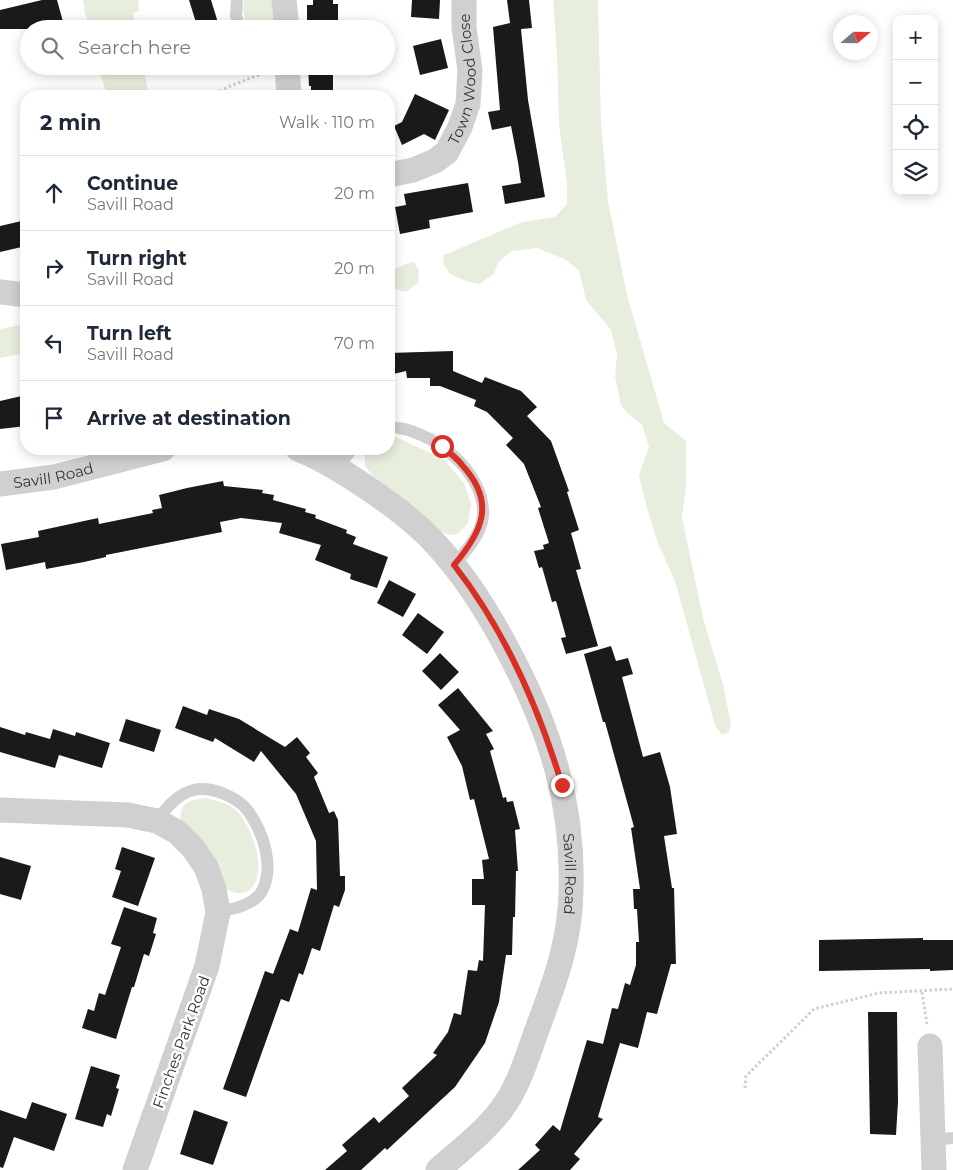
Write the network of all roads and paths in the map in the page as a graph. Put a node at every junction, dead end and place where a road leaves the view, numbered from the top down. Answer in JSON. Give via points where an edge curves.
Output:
{"nodes":[{"id":1,"x":237,"y":0,"type":"edge"},
{"id":2,"x":284,"y":0,"type":"edge"},
{"id":3,"x":464,"y":0,"type":"edge"},
{"id":4,"x":237,"y":20,"type":"edge"},
{"id":5,"x":286,"y":20,"type":"edge"},
{"id":6,"x":258,"y":75,"type":"edge"},
{"id":7,"x":287,"y":75,"type":"edge"},
{"id":8,"x":222,"y":90,"type":"edge"},
{"id":9,"x":288,"y":90,"type":"edge"},
{"id":10,"x":395,"y":174,"type":"edge"},
{"id":11,"x":0,"y":292,"type":"edge"},
{"id":12,"x":20,"y":294,"type":"edge"},
{"id":13,"x":395,"y":427,"type":"edge"},
{"id":14,"x":140,"y":455,"type":"edge"},
{"id":15,"x":329,"y":455,"type":"edge"},
{"id":16,"x":344,"y":458,"type":"edge"},
{"id":17,"x":0,"y":484,"type":"edge"},
{"id":18,"x":454,"y":565,"type":"junction"},
{"id":19,"x":0,"y":810,"type":"edge"},
{"id":20,"x":157,"y":821,"type":"junction"},
{"id":21,"x":218,"y":912,"type":"junction"},
{"id":22,"x":953,"y":989,"type":"edge"},
{"id":23,"x":930,"y":1046,"type":"dead end"},
{"id":24,"x":744,"y":1088,"type":"dead end"},
{"id":25,"x":943,"y":1139,"type":"edge"},
{"id":26,"x":135,"y":1170,"type":"edge"},
{"id":27,"x":438,"y":1170,"type":"edge"},
{"id":28,"x":934,"y":1170,"type":"edge"}],
"edges":[{"from":1,"to":4,"type":"lane"},
{"from":2,"to":5,"type":"street"},
{"from":3,"to":10,"type":"street","name":"Town Wood Close","via":[[470,70],[468,104],[460,127],[447,152],[435,161]]},
{"from":6,"to":8,"type":"path"},
{"from":7,"to":9,"type":"street"},
{"from":11,"to":12,"type":"street"},
{"from":13,"to":18,"type":"lane","via":[[418,433],[442,446],[462,464],[475,482],[482,501],[482,518],[477,534]]},
{"from":14,"to":17,"type":"street","name":"Savill Road","via":[[54,477]]},
{"from":15,"to":16,"type":"street","name":"Savill Road"},
{"from":16,"to":18,"type":"street","name":"Savill Road","via":[[430,538]]},
{"from":18,"to":27,"type":"street","name":"Savill Road","via":[[497,630],[539,713],[562,785],[569,820],[572,893],[568,932],[559,970],[515,1087],[502,1110],[484,1130]]},
{"from":19,"to":20,"type":"street","name":"Finches Park Road","via":[[128,815]]},
{"from":20,"to":21,"type":"street","name":"Finches Park Road","via":[[177,832],[206,867]]},
{"from":20,"to":21,"type":"lane","via":[[168,806],[194,790],[212,790],[233,798],[247,810],[264,844],[267,877],[261,892],[250,902]]},
{"from":21,"to":26,"type":"street","name":"Finches Park Road","via":[[208,966]]},
{"from":22,"to":24,"type":"path","via":[[879,993],[814,1009],[746,1076]]},
{"from":23,"to":25,"type":"street"},
{"from":25,"to":28,"type":"street"}]}
